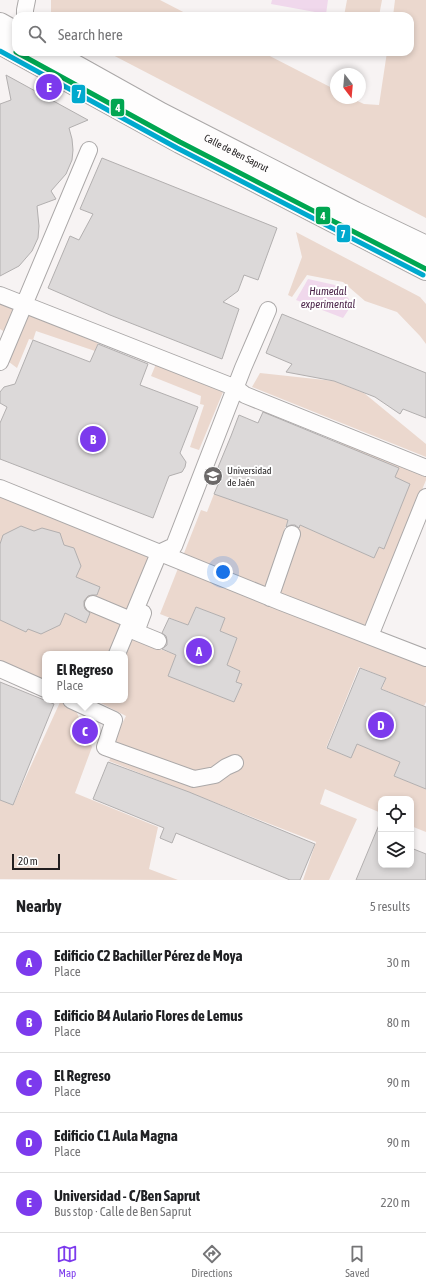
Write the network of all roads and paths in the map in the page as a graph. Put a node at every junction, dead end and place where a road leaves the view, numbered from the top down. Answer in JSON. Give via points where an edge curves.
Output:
{"nodes":[{"id":1,"x":27,"y":0,"type":"edge"},
{"id":2,"x":25,"y":12,"type":"edge"},
{"id":3,"x":0,"y":24,"type":"edge"},
{"id":4,"x":12,"y":31,"type":"edge"},
{"id":5,"x":0,"y":43,"type":"edge"},
{"id":6,"x":12,"y":50,"type":"edge"},
{"id":7,"x":24,"y":56,"type":"edge"},
{"id":8,"x":57,"y":56,"type":"edge"},
{"id":9,"x":88,"y":150,"type":"dead end"},
{"id":10,"x":426,"y":247,"type":"edge"},
{"id":11,"x":426,"y":270,"type":"edge"},
{"id":12,"x":0,"y":294,"type":"edge"},
{"id":13,"x":24,"y":304,"type":"junction"},
{"id":14,"x":268,"y":310,"type":"dead end"},
{"id":15,"x":0,"y":362,"type":"edge"},
{"id":16,"x":236,"y":388,"type":"junction"},
{"id":17,"x":426,"y":468,"type":"edge"},
{"id":18,"x":0,"y":488,"type":"edge"},
{"id":19,"x":426,"y":497,"type":"edge"},
{"id":20,"x":292,"y":534,"type":"dead end"},
{"id":21,"x":162,"y":554,"type":"junction"},
{"id":22,"x":270,"y":598,"type":"junction"},
{"id":23,"x":94,"y":604,"type":"dead end"},
{"id":24,"x":130,"y":620,"type":"junction"},
{"id":25,"x":370,"y":636,"type":"junction"},
{"id":26,"x":158,"y":641,"type":"dead end"},
{"id":27,"x":118,"y":651,"type":"edge"},
{"id":28,"x":426,"y":658,"type":"edge"},
{"id":29,"x":0,"y":669,"type":"edge"},
{"id":30,"x":42,"y":688,"type":"edge"},
{"id":31,"x":87,"y":703,"type":"edge"},
{"id":32,"x":97,"y":705,"type":"edge"},
{"id":33,"x":235,"y":763,"type":"dead end"}],
"edges":[{"from":1,"to":2,"type":"street"},
{"from":3,"to":4,"type":"street"},
{"from":5,"to":6,"type":"street","name":"Calle de Ben Saprut"},
{"from":7,"to":11,"type":"street","name":"Calle de Ben Saprut","via":[[180,142]]},
{"from":8,"to":10,"type":"street","name":"Calle de Ben Saprut","via":[[168,117],[348,210]]},
{"from":9,"to":13,"type":"street"},
{"from":12,"to":13,"type":"street"},
{"from":13,"to":15,"type":"street"},
{"from":13,"to":16,"type":"street"},
{"from":14,"to":16,"type":"street"},
{"from":16,"to":17,"type":"street","via":[[245,395]]},
{"from":16,"to":21,"type":"street","via":[[174,546]]},
{"from":18,"to":21,"type":"street"},
{"from":19,"to":25,"type":"street"},
{"from":20,"to":22,"type":"street"},
{"from":21,"to":22,"type":"street"},
{"from":21,"to":24,"type":"street"},
{"from":21,"to":26,"type":"street","via":[[136,632]]},
{"from":22,"to":25,"type":"street"},
{"from":23,"to":24,"type":"street"},
{"from":24,"to":27,"type":"street"},
{"from":25,"to":28,"type":"street"},
{"from":29,"to":30,"type":"street"},
{"from":31,"to":32,"type":"street"},
{"from":32,"to":33,"type":"street","via":[[114,720],[105,747],[191,785]]}]}
